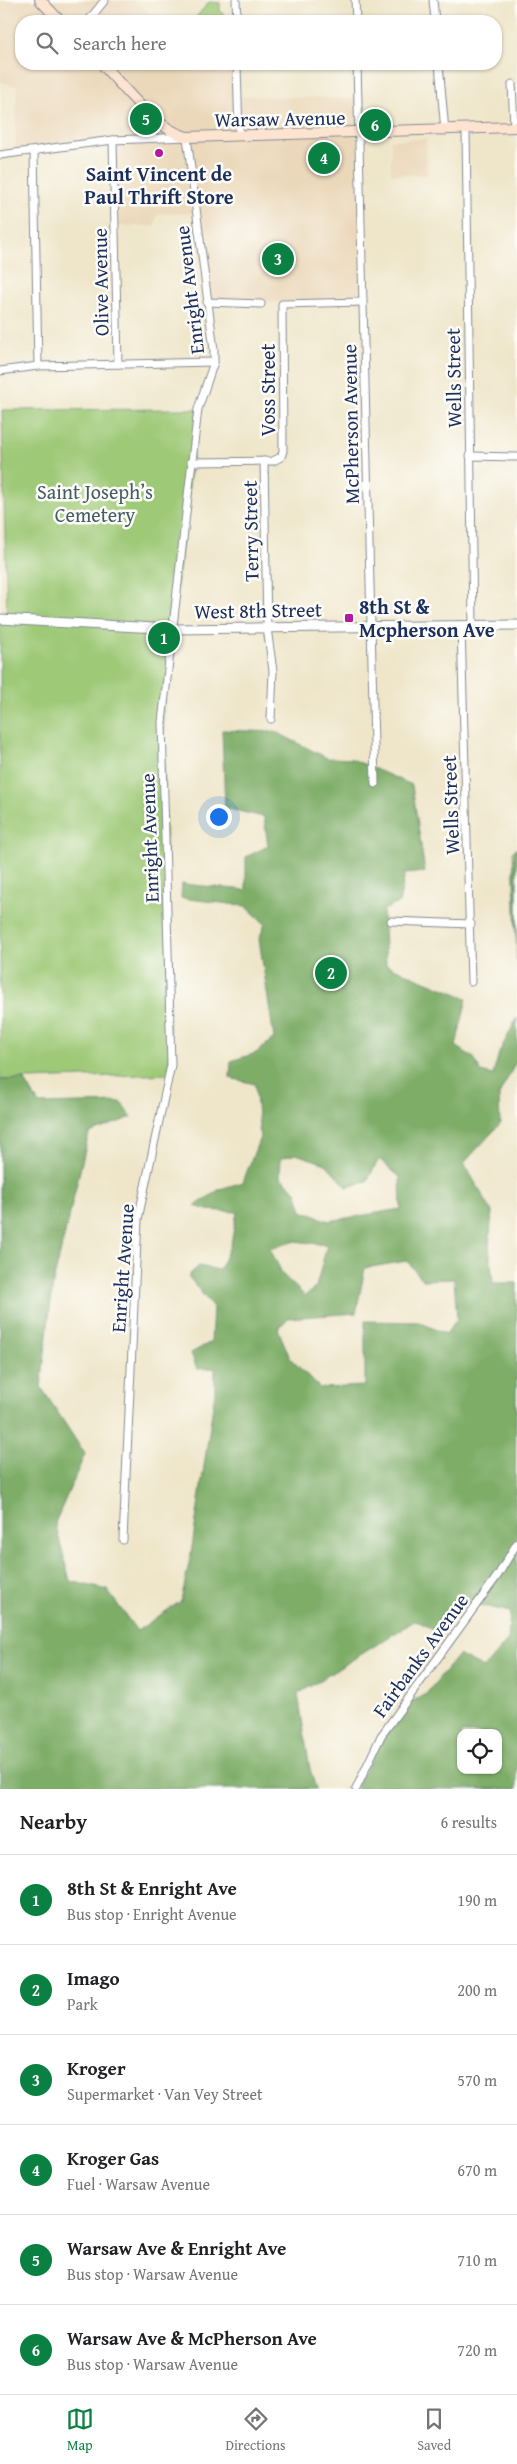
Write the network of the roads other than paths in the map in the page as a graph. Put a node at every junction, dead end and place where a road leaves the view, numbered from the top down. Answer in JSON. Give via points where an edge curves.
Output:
{"nodes":[{"id":1,"x":40,"y":0,"type":"edge"},
{"id":2,"x":105,"y":0,"type":"edge"},
{"id":3,"x":236,"y":0,"type":"edge"},
{"id":4,"x":355,"y":0,"type":"edge"},
{"id":5,"x":433,"y":0,"type":"edge"},
{"id":6,"x":54,"y":15,"type":"edge"},
{"id":7,"x":93,"y":15,"type":"edge"},
{"id":8,"x":236,"y":15,"type":"edge"},
{"id":9,"x":356,"y":15,"type":"edge"},
{"id":10,"x":434,"y":15,"type":"edge"},
{"id":11,"x":108,"y":70,"type":"edge"},
{"id":12,"x":237,"y":70,"type":"edge"},
{"id":13,"x":357,"y":70,"type":"edge"},
{"id":14,"x":440,"y":70,"type":"edge"},
{"id":15,"x":512,"y":84,"type":"dead end"},
{"id":16,"x":515,"y":127,"type":"edge"},
{"id":17,"x":466,"y":130,"type":"junction"},
{"id":18,"x":445,"y":131,"type":"junction"},
{"id":19,"x":359,"y":133,"type":"junction"},
{"id":20,"x":239,"y":136,"type":"junction"},
{"id":21,"x":186,"y":137,"type":"junction"},
{"id":22,"x":113,"y":140,"type":"junction"},
{"id":23,"x":34,"y":151,"type":"junction"},
{"id":24,"x":0,"y":155,"type":"edge"},
{"id":25,"x":207,"y":302,"type":"junction"},
{"id":26,"x":363,"y":302,"type":"junction"},
{"id":27,"x":261,"y":304,"type":"dead end"},
{"id":28,"x":214,"y":362,"type":"junction"},
{"id":29,"x":118,"y":364,"type":"junction"},
{"id":30,"x":38,"y":366,"type":"junction"},
{"id":31,"x":0,"y":371,"type":"edge"},
{"id":32,"x":470,"y":456,"type":"junction"},
{"id":33,"x":517,"y":456,"type":"edge"},
{"id":34,"x":264,"y":461,"type":"junction"},
{"id":35,"x":191,"y":462,"type":"junction"},
{"id":36,"x":0,"y":619,"type":"edge"},
{"id":37,"x":517,"y":625,"type":"edge"},
{"id":38,"x":461,"y":626,"type":"junction"},
{"id":39,"x":473,"y":626,"type":"junction"},
{"id":40,"x":370,"y":627,"type":"junction"},
{"id":41,"x":267,"y":628,"type":"junction"},
{"id":42,"x":172,"y":629,"type":"junction"},
{"id":43,"x":271,"y":719,"type":"dead end"},
{"id":44,"x":376,"y":784,"type":"dead end"},
{"id":45,"x":391,"y":921,"type":"dead end"},
{"id":46,"x":471,"y":924,"type":"junction"},
{"id":47,"x":471,"y":982,"type":"dead end"},
{"id":48,"x":123,"y":1540,"type":"dead end"},
{"id":49,"x":517,"y":1543,"type":"edge"},
{"id":50,"x":356,"y":1789,"type":"edge"}],
"edges":[{"from":1,"to":6,"type":"main road"},
{"from":2,"to":7,"type":"street"},
{"from":3,"to":8,"type":"street"},
{"from":4,"to":9,"type":"street"},
{"from":5,"to":10,"type":"street"},
{"from":11,"to":21,"type":"main road","name":"Warsaw Avenue","via":[[156,119]]},
{"from":12,"to":20,"type":"street"},
{"from":13,"to":19,"type":"street","name":"McPherson Avenue"},
{"from":14,"to":18,"type":"street"},
{"from":15,"to":16,"type":"street"},
{"from":16,"to":17,"type":"main road","name":"Warsaw Avenue"},
{"from":17,"to":18,"type":"main road","name":"Warsaw Avenue"},
{"from":17,"to":32,"type":"street","name":"Wells Street"},
{"from":18,"to":19,"type":"main road","name":"Warsaw Avenue"},
{"from":19,"to":20,"type":"main road","name":"Warsaw Avenue"},
{"from":19,"to":26,"type":"street","name":"McPherson Avenue"},
{"from":20,"to":21,"type":"main road","name":"Warsaw Avenue"},
{"from":21,"to":22,"type":"street"},
{"from":21,"to":25,"type":"street","name":"Enright Avenue"},
{"from":22,"to":23,"type":"street"},
{"from":22,"to":29,"type":"street","name":"Olive Avenue"},
{"from":23,"to":24,"type":"street"},
{"from":23,"to":30,"type":"street"},
{"from":25,"to":27,"type":"street"},
{"from":25,"to":28,"type":"street","name":"Enright Avenue"},
{"from":26,"to":34,"type":"street","name":"Voss Street","via":[[282,304],[284,451],[278,460]]},
{"from":26,"to":40,"type":"street","name":"McPherson Avenue"},
{"from":28,"to":29,"type":"street"},
{"from":28,"to":35,"type":"street","name":"Enright Avenue","via":[[198,409]]},
{"from":29,"to":30,"type":"street"},
{"from":30,"to":31,"type":"street"},
{"from":32,"to":33,"type":"street"},
{"from":32,"to":39,"type":"street","name":"Wells Street"},
{"from":34,"to":35,"type":"street"},
{"from":34,"to":41,"type":"street","name":"Terry Street"},
{"from":35,"to":42,"type":"street","name":"Enright Avenue"},
{"from":36,"to":42,"type":"street","name":"West 8th Street"},
{"from":37,"to":39,"type":"street","name":"West 8th Street"},
{"from":38,"to":39,"type":"street","name":"West 8th Street"},
{"from":38,"to":40,"type":"street","name":"West 8th Street"},
{"from":38,"to":46,"type":"street","name":"Wells Street"},
{"from":40,"to":41,"type":"street","name":"West 8th Street"},
{"from":40,"to":44,"type":"street","name":"McPherson Avenue"},
{"from":41,"to":42,"type":"street","name":"West 8th Street"},
{"from":41,"to":43,"type":"street","name":"Terry Street","via":[[272,671]]},
{"from":42,"to":48,"type":"street","name":"Enright Avenue","via":[[162,722],[171,1065],[138,1218]]},
{"from":45,"to":46,"type":"street"},
{"from":46,"to":47,"type":"street","name":"Wells Street"},
{"from":49,"to":50,"type":"street","name":"Fairbanks Avenue","via":[[498,1575],[381,1736]]}]}
